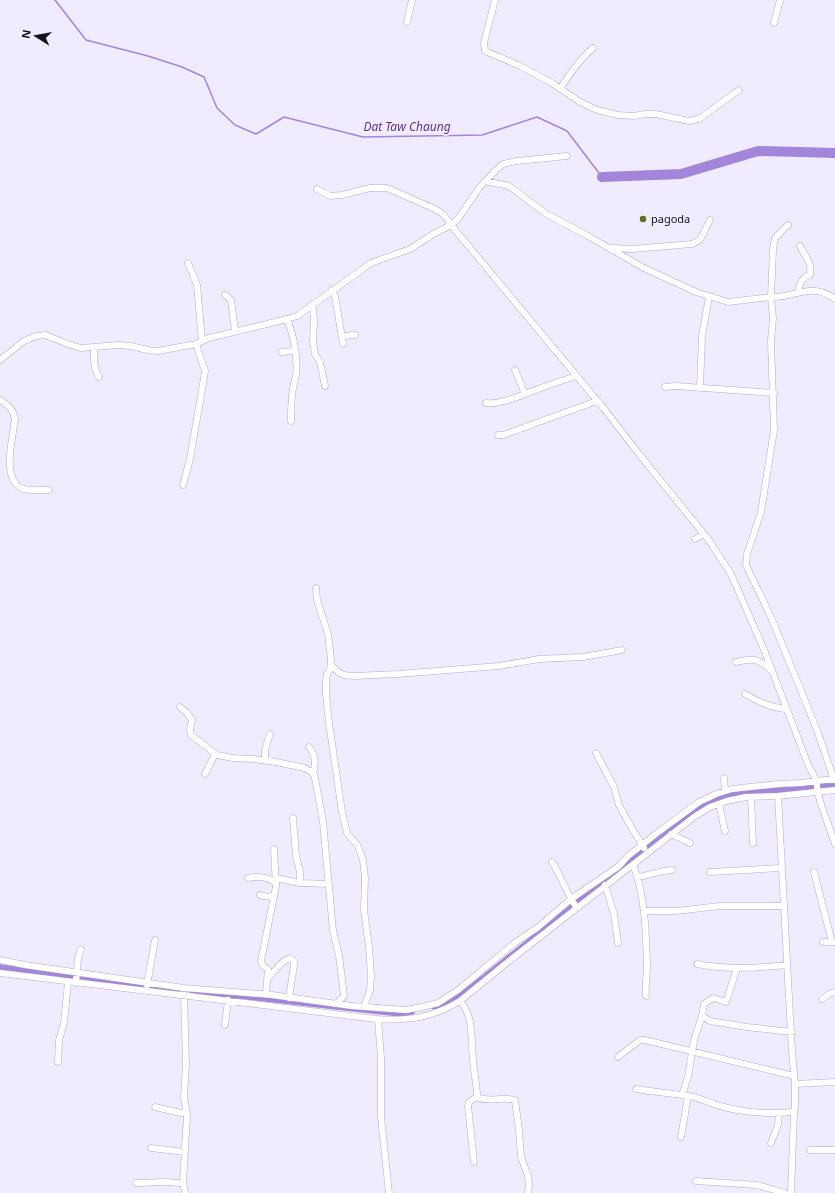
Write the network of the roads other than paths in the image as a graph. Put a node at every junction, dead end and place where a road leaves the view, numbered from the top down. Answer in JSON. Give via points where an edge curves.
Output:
{"nodes":[{"id":1,"x":412,"y":0,"type":"edge"},
{"id":2,"x":495,"y":0,"type":"edge"},
{"id":3,"x":780,"y":0,"type":"edge"},
{"id":4,"x":406,"y":22,"type":"dead end"},
{"id":5,"x":774,"y":23,"type":"dead end"},
{"id":6,"x":593,"y":48,"type":"dead end"},
{"id":7,"x":560,"y":89,"type":"junction"},
{"id":8,"x":739,"y":90,"type":"dead end"},
{"id":9,"x":567,"y":156,"type":"dead end"},
{"id":10,"x":485,"y":181,"type":"junction"},
{"id":11,"x":318,"y":189,"type":"dead end"},
{"id":12,"x":710,"y":220,"type":"dead end"},
{"id":13,"x":451,"y":225,"type":"junction"},
{"id":14,"x":788,"y":225,"type":"dead end"},
{"id":15,"x":800,"y":246,"type":"dead end"},
{"id":16,"x":610,"y":248,"type":"junction"},
{"id":17,"x":188,"y":263,"type":"dead end"},
{"id":18,"x":332,"y":290,"type":"junction"},
{"id":19,"x":798,"y":292,"type":"junction"},
{"id":20,"x":226,"y":295,"type":"dead end"},
{"id":21,"x":709,"y":297,"type":"junction"},
{"id":22,"x":771,"y":297,"type":"junction"},
{"id":23,"x":835,"y":299,"type":"edge"},
{"id":24,"x":313,"y":304,"type":"junction"},
{"id":25,"x":287,"y":319,"type":"junction"},
{"id":26,"x":235,"y":331,"type":"junction"},
{"id":27,"x":355,"y":335,"type":"dead end"},
{"id":28,"x":342,"y":336,"type":"junction"},
{"id":29,"x":202,"y":341,"type":"junction"},
{"id":30,"x":196,"y":344,"type":"junction"},
{"id":31,"x":343,"y":344,"type":"dead end"},
{"id":32,"x":94,"y":347,"type":"junction"},
{"id":33,"x":295,"y":351,"type":"junction"},
{"id":34,"x":282,"y":352,"type":"dead end"},
{"id":35,"x":1,"y":358,"type":"edge"},
{"id":36,"x":515,"y":370,"type":"dead end"},
{"id":37,"x":576,"y":376,"type":"junction"},
{"id":38,"x":99,"y":377,"type":"dead end"},
{"id":39,"x":325,"y":386,"type":"dead end"},
{"id":40,"x":665,"y":387,"type":"dead end"},
{"id":41,"x":700,"y":388,"type":"junction"},
{"id":42,"x":774,"y":393,"type":"junction"},
{"id":43,"x":525,"y":394,"type":"junction"},
{"id":44,"x":0,"y":400,"type":"edge"},
{"id":45,"x":597,"y":401,"type":"junction"},
{"id":46,"x":486,"y":403,"type":"dead end"},
{"id":47,"x":291,"y":421,"type":"dead end"},
{"id":48,"x":498,"y":435,"type":"dead end"},
{"id":49,"x":183,"y":486,"type":"dead end"},
{"id":50,"x":49,"y":490,"type":"dead end"},
{"id":51,"x":704,"y":534,"type":"junction"},
{"id":52,"x":695,"y":539,"type":"dead end"},
{"id":53,"x":316,"y":588,"type":"dead end"},
{"id":54,"x":622,"y":650,"type":"dead end"},
{"id":55,"x":736,"y":662,"type":"dead end"},
{"id":56,"x":331,"y":665,"type":"junction"},
{"id":57,"x":773,"y":672,"type":"junction"},
{"id":58,"x":745,"y":694,"type":"dead end"},
{"id":59,"x":180,"y":707,"type":"dead end"},
{"id":60,"x":787,"y":709,"type":"junction"},
{"id":61,"x":270,"y":734,"type":"dead end"},
{"id":62,"x":309,"y":747,"type":"dead end"},
{"id":63,"x":596,"y":753,"type":"dead end"},
{"id":64,"x":215,"y":754,"type":"junction"},
{"id":65,"x":265,"y":760,"type":"junction"},
{"id":66,"x":205,"y":774,"type":"dead end"},
{"id":67,"x":313,"y":774,"type":"junction"},
{"id":68,"x":724,"y":778,"type":"dead end"},
{"id":69,"x":834,"y":780,"type":"edge"},
{"id":70,"x":817,"y":787,"type":"junction"},
{"id":71,"x":835,"y":790,"type":"edge"},
{"id":72,"x":725,"y":791,"type":"junction"},
{"id":73,"x":778,"y":796,"type":"junction"},
{"id":74,"x":751,"y":797,"type":"junction"},
{"id":75,"x":719,"y":804,"type":"junction"},
{"id":76,"x":293,"y":818,"type":"dead end"},
{"id":77,"x":725,"y":831,"type":"dead end"},
{"id":78,"x":671,"y":834,"type":"junction"},
{"id":79,"x":690,"y":843,"type":"dead end"},
{"id":80,"x":753,"y":843,"type":"dead end"},
{"id":81,"x":835,"y":844,"type":"edge"},
{"id":82,"x":274,"y":849,"type":"dead end"},
{"id":83,"x":645,"y":849,"type":"junction"},
{"id":84,"x":552,"y":862,"type":"dead end"},
{"id":85,"x":633,"y":864,"type":"junction"},
{"id":86,"x":782,"y":868,"type":"junction"},
{"id":87,"x":672,"y":870,"type":"dead end"},
{"id":88,"x":710,"y":872,"type":"dead end"},
{"id":89,"x":814,"y":872,"type":"dead end"},
{"id":90,"x":638,"y":877,"type":"junction"},
{"id":91,"x":248,"y":878,"type":"dead end"},
{"id":92,"x":276,"y":880,"type":"junction"},
{"id":93,"x":300,"y":883,"type":"junction"},
{"id":94,"x":329,"y":884,"type":"junction"},
{"id":95,"x":606,"y":885,"type":"junction"},
{"id":96,"x":260,"y":897,"type":"dead end"},
{"id":97,"x":273,"y":899,"type":"junction"},
{"id":98,"x":574,"y":903,"type":"junction"},
{"id":99,"x":784,"y":906,"type":"junction"},
{"id":100,"x":645,"y":912,"type":"junction"},
{"id":101,"x":155,"y":940,"type":"dead end"},
{"id":102,"x":823,"y":942,"type":"dead end"},
{"id":103,"x":833,"y":942,"type":"edge"},
{"id":104,"x":618,"y":943,"type":"dead end"},
{"id":105,"x":81,"y":949,"type":"dead end"},
{"id":106,"x":0,"y":960,"type":"edge"},
{"id":107,"x":697,"y":964,"type":"dead end"},
{"id":108,"x":787,"y":965,"type":"junction"},
{"id":109,"x":737,"y":968,"type":"junction"},
{"id":110,"x":0,"y":973,"type":"edge"},
{"id":111,"x":77,"y":978,"type":"junction"},
{"id":112,"x":268,"y":978,"type":"junction"},
{"id":113,"x":68,"y":982,"type":"junction"},
{"id":114,"x":147,"y":986,"type":"junction"},
{"id":115,"x":835,"y":992,"type":"edge"},
{"id":116,"x":266,"y":994,"type":"junction"},
{"id":117,"x":184,"y":995,"type":"junction"},
{"id":118,"x":646,"y":996,"type":"dead end"},
{"id":119,"x":289,"y":998,"type":"junction"},
{"id":120,"x":822,"y":999,"type":"dead end"},
{"id":121,"x":228,"y":1000,"type":"junction"},
{"id":122,"x":460,"y":1001,"type":"junction"},
{"id":123,"x":337,"y":1004,"type":"junction"},
{"id":124,"x":312,"y":1006,"type":"junction"},
{"id":125,"x":364,"y":1007,"type":"junction"},
{"id":126,"x":702,"y":1016,"type":"junction"},
{"id":127,"x":378,"y":1019,"type":"junction"},
{"id":128,"x":225,"y":1025,"type":"dead end"},
{"id":129,"x":792,"y":1032,"type":"junction"},
{"id":130,"x":693,"y":1052,"type":"junction"},
{"id":131,"x":618,"y":1057,"type":"dead end"},
{"id":132,"x":58,"y":1062,"type":"dead end"},
{"id":133,"x":794,"y":1076,"type":"junction"},
{"id":134,"x":835,"y":1082,"type":"edge"},
{"id":135,"x":799,"y":1084,"type":"junction"},
{"id":136,"x":636,"y":1089,"type":"dead end"},
{"id":137,"x":685,"y":1095,"type":"junction"},
{"id":138,"x":477,"y":1097,"type":"junction"},
{"id":139,"x":155,"y":1107,"type":"dead end"},
{"id":140,"x":186,"y":1112,"type":"junction"},
{"id":141,"x":794,"y":1112,"type":"junction"},
{"id":142,"x":780,"y":1113,"type":"junction"},
{"id":143,"x":681,"y":1137,"type":"dead end"},
{"id":144,"x":771,"y":1143,"type":"dead end"},
{"id":145,"x":151,"y":1148,"type":"dead end"},
{"id":146,"x":810,"y":1150,"type":"dead end"},
{"id":147,"x":835,"y":1150,"type":"edge"},
{"id":148,"x":185,"y":1152,"type":"junction"},
{"id":149,"x":474,"y":1162,"type":"dead end"},
{"id":150,"x":696,"y":1181,"type":"dead end"},
{"id":151,"x":136,"y":1183,"type":"dead end"},
{"id":152,"x":183,"y":1184,"type":"junction"},
{"id":153,"x":185,"y":1193,"type":"edge"},
{"id":154,"x":389,"y":1193,"type":"edge"},
{"id":155,"x":528,"y":1193,"type":"edge"},
{"id":156,"x":785,"y":1193,"type":"edge"},
{"id":157,"x":791,"y":1193,"type":"edge"}],
"edges":[{"from":1,"to":4,"type":"street"},
{"from":2,"to":7,"type":"street","via":[[484,43],[485,51],[518,65]]},
{"from":3,"to":5,"type":"street"},
{"from":6,"to":7,"type":"street","via":[[576,65]]},
{"from":7,"to":8,"type":"street","via":[[580,102],[604,112],[634,116],[656,114],[689,121],[699,119]]},
{"from":9,"to":10,"type":"street","via":[[509,162],[503,164]]},
{"from":10,"to":13,"type":"street"},
{"from":10,"to":16,"type":"street","via":[[509,186],[545,213]]},
{"from":11,"to":13,"type":"street","via":[[330,196],[370,188],[387,188],[435,208],[444,214]]},
{"from":12,"to":16,"type":"street","via":[[700,240],[692,244],[632,249]]},
{"from":13,"to":18,"type":"street","via":[[410,249],[371,263]]},
{"from":13,"to":37,"type":"street"},
{"from":14,"to":22,"type":"street","via":[[775,238]]},
{"from":15,"to":19,"type":"street","via":[[811,267],[810,275],[805,276]]},
{"from":16,"to":21,"type":"street","via":[[669,281]]},
{"from":17,"to":29,"type":"street","via":[[197,285]]},
{"from":18,"to":24,"type":"street"},
{"from":18,"to":28,"type":"street"},
{"from":19,"to":22,"type":"street"},
{"from":19,"to":23,"type":"street","via":[[817,291]]},
{"from":20,"to":26,"type":"street","via":[[231,300]]},
{"from":21,"to":22,"type":"street","via":[[728,302]]},
{"from":21,"to":41,"type":"street","via":[[702,336]]},
{"from":22,"to":42,"type":"street"},
{"from":24,"to":25,"type":"street","via":[[297,316]]},
{"from":24,"to":39,"type":"street","via":[[313,341]]},
{"from":25,"to":26,"type":"street"},
{"from":25,"to":33,"type":"street","via":[[293,333]]},
{"from":26,"to":29,"type":"street"},
{"from":27,"to":28,"type":"street"},
{"from":28,"to":31,"type":"street"},
{"from":29,"to":30,"type":"street"},
{"from":30,"to":32,"type":"street","via":[[158,351],[118,345]]},
{"from":30,"to":49,"type":"street","via":[[204,378]]},
{"from":32,"to":35,"type":"street","via":[[81,348],[46,336],[36,336]]},
{"from":32,"to":38,"type":"street","via":[[95,366]]},
{"from":33,"to":34,"type":"street"},
{"from":33,"to":47,"type":"street","via":[[296,370]]},
{"from":36,"to":43,"type":"street"},
{"from":37,"to":43,"type":"street"},
{"from":37,"to":45,"type":"street"},
{"from":40,"to":41,"type":"street"},
{"from":41,"to":42,"type":"street"},
{"from":42,"to":69,"type":"street","via":[[774,430],[761,512],[747,554],[746,565],[771,617],[817,730]]},
{"from":43,"to":46,"type":"street","via":[[498,403]]},
{"from":44,"to":50,"type":"street","via":[[10,407],[15,419],[9,461],[12,479],[24,489]]},
{"from":45,"to":48,"type":"street"},
{"from":45,"to":51,"type":"street"},
{"from":51,"to":52,"type":"street"},
{"from":51,"to":57,"type":"street","via":[[731,574]]},
{"from":53,"to":56,"type":"street","via":[[317,600],[328,634]]},
{"from":54,"to":56,"type":"street","via":[[485,668],[398,674],[344,675]]},
{"from":55,"to":57,"type":"street","via":[[760,660]]},
{"from":56,"to":125,"type":"street","via":[[326,681],[326,694],[342,812],[347,833],[358,846],[363,860],[365,878],[364,910],[371,976],[370,990]]},
{"from":57,"to":60,"type":"street"},
{"from":58,"to":60,"type":"street","via":[[765,705]]},
{"from":59,"to":64,"type":"street","via":[[192,720],[191,736]]},
{"from":60,"to":70,"type":"street"},
{"from":61,"to":65,"type":"street"},
{"from":62,"to":67,"type":"street","via":[[315,757],[316,766]]},
{"from":63,"to":83,"type":"street","via":[[614,787],[619,805]]},
{"from":64,"to":65,"type":"street"},
{"from":64,"to":66,"type":"street"},
{"from":65,"to":67,"type":"street","via":[[305,768]]},
{"from":67,"to":94,"type":"street","via":[[323,822]]},
{"from":68,"to":72,"type":"street"},
{"from":69,"to":70,"type":"street"},
{"from":70,"to":71,"type":"street"},
{"from":70,"to":72,"type":"street","via":[[801,783]]},
{"from":70,"to":73,"type":"street"},
{"from":70,"to":81,"type":"street"},
{"from":72,"to":83,"type":"street","via":[[699,802],[657,833]]},
{"from":73,"to":74,"type":"street"},
{"from":73,"to":86,"type":"street"},
{"from":74,"to":75,"type":"street","via":[[727,800]]},
{"from":74,"to":80,"type":"street"},
{"from":75,"to":77,"type":"street"},
{"from":75,"to":78,"type":"street","via":[[694,817]]},
{"from":76,"to":93,"type":"street"},
{"from":78,"to":79,"type":"street"},
{"from":78,"to":83,"type":"street"},
{"from":82,"to":92,"type":"street"},
{"from":83,"to":85,"type":"street"},
{"from":83,"to":98,"type":"street","via":[[628,856]]},
{"from":84,"to":98,"type":"street"},
{"from":85,"to":90,"type":"street"},
{"from":85,"to":95,"type":"street"},
{"from":86,"to":88,"type":"street"},
{"from":86,"to":99,"type":"street"},
{"from":87,"to":90,"type":"street"},
{"from":89,"to":103,"type":"street"},
{"from":90,"to":100,"type":"street"},
{"from":91,"to":92,"type":"street","via":[[258,876]]},
{"from":92,"to":93,"type":"street"},
{"from":92,"to":97,"type":"street"},
{"from":93,"to":94,"type":"street"},
{"from":94,"to":123,"type":"street","via":[[344,996]]},
{"from":95,"to":98,"type":"street"},
{"from":95,"to":104,"type":"street"},
{"from":96,"to":97,"type":"street"},
{"from":97,"to":112,"type":"street","via":[[261,962],[268,969]]},
{"from":98,"to":122,"type":"street"},
{"from":98,"to":125,"type":"street","via":[[516,942],[458,990],[438,1003],[406,1010]]},
{"from":99,"to":100,"type":"street","via":[[720,906]]},
{"from":99,"to":108,"type":"street"},
{"from":100,"to":118,"type":"street"},
{"from":101,"to":114,"type":"street"},
{"from":102,"to":103,"type":"street"},
{"from":105,"to":111,"type":"street"},
{"from":106,"to":111,"type":"street"},
{"from":107,"to":109,"type":"street"},
{"from":108,"to":109,"type":"street"},
{"from":108,"to":129,"type":"street"},
{"from":109,"to":126,"type":"street","via":[[726,1002],[713,998],[704,1004]]},
{"from":110,"to":113,"type":"street"},
{"from":111,"to":113,"type":"street"},
{"from":111,"to":114,"type":"street"},
{"from":111,"to":114,"type":"street"},
{"from":112,"to":116,"type":"street"},
{"from":112,"to":119,"type":"street","via":[[285,959],[292,959],[294,965]]},
{"from":113,"to":132,"type":"street"},
{"from":114,"to":116,"type":"street"},
{"from":114,"to":117,"type":"street"},
{"from":115,"to":120,"type":"street"},
{"from":116,"to":119,"type":"street"},
{"from":117,"to":121,"type":"street"},
{"from":117,"to":140,"type":"street"},
{"from":119,"to":124,"type":"street"},
{"from":121,"to":124,"type":"street"},
{"from":121,"to":128,"type":"street"},
{"from":122,"to":127,"type":"street","via":[[443,1011],[422,1017],[401,1020]]},
{"from":122,"to":138,"type":"street","via":[[467,1010],[469,1020]]},
{"from":123,"to":124,"type":"street"},
{"from":123,"to":125,"type":"street"},
{"from":124,"to":127,"type":"street"},
{"from":126,"to":129,"type":"street","via":[[710,1021]]},
{"from":126,"to":130,"type":"street"},
{"from":127,"to":154,"type":"street","via":[[381,1117]]},
{"from":129,"to":133,"type":"street"},
{"from":130,"to":131,"type":"street","via":[[640,1040]]},
{"from":130,"to":133,"type":"street"},
{"from":130,"to":137,"type":"street"},
{"from":133,"to":135,"type":"street"},
{"from":134,"to":135,"type":"street"},
{"from":135,"to":141,"type":"street"},
{"from":136,"to":137,"type":"street"},
{"from":137,"to":142,"type":"street","via":[[751,1113]]},
{"from":137,"to":143,"type":"street"},
{"from":138,"to":149,"type":"street","via":[[469,1102],[468,1106]]},
{"from":138,"to":155,"type":"street","via":[[515,1100],[521,1157],[528,1176]]},
{"from":139,"to":140,"type":"street"},
{"from":140,"to":148,"type":"street"},
{"from":141,"to":142,"type":"street"},
{"from":141,"to":157,"type":"street"},
{"from":142,"to":144,"type":"street"},
{"from":145,"to":148,"type":"street"},
{"from":146,"to":147,"type":"street"},
{"from":148,"to":152,"type":"street"},
{"from":150,"to":156,"type":"street","via":[[757,1184]]},
{"from":151,"to":152,"type":"street"},
{"from":152,"to":153,"type":"street"}]}
